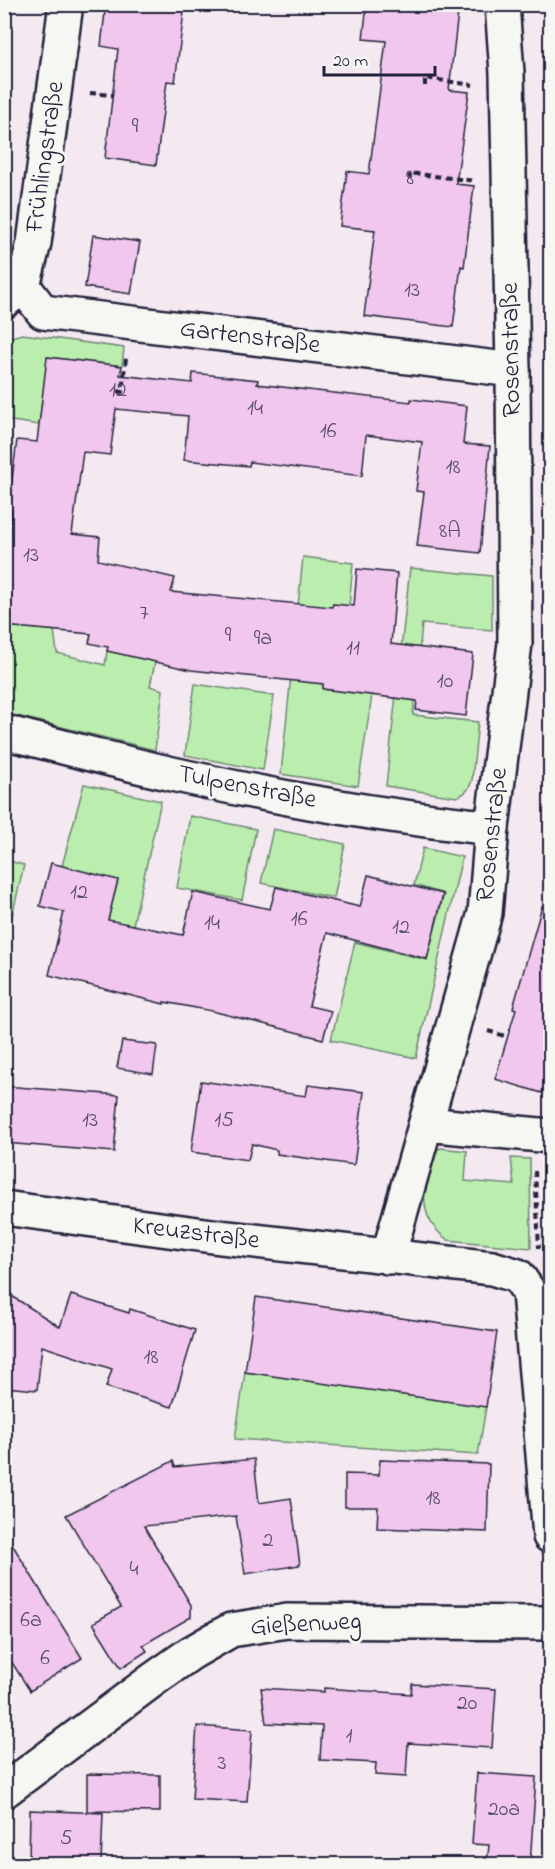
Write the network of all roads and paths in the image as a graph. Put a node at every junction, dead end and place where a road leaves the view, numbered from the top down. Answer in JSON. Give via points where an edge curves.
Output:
{"nodes":[{"id":1,"x":66,"y":4,"type":"edge"},
{"id":2,"x":502,"y":4,"type":"edge"},
{"id":3,"x":425,"y":86,"type":"dead end"},
{"id":4,"x":481,"y":86,"type":"dead end"},
{"id":5,"x":82,"y":92,"type":"dead end"},
{"id":6,"x":113,"y":95,"type":"dead end"},
{"id":7,"x":410,"y":179,"type":"dead end"},
{"id":8,"x":484,"y":182,"type":"dead end"},
{"id":9,"x":11,"y":286,"type":"edge"},
{"id":10,"x":126,"y":353,"type":"dead end"},
{"id":11,"x":513,"y":370,"type":"junction"},
{"id":12,"x":118,"y":391,"type":"dead end"},
{"id":13,"x":4,"y":732,"type":"edge"},
{"id":14,"x":492,"y":828,"type":"junction"},
{"id":15,"x":426,"y":1124,"type":"junction"},
{"id":16,"x":542,"y":1136,"type":"edge"},
{"id":17,"x":4,"y":1208,"type":"edge"},
{"id":18,"x":388,"y":1257,"type":"junction"},
{"id":19,"x":529,"y":1292,"type":"junction"},
{"id":20,"x":550,"y":1536,"type":"edge"},
{"id":21,"x":550,"y":1623,"type":"edge"},
{"id":22,"x":4,"y":1791,"type":"edge"}],
"edges":[{"from":1,"to":9,"type":"street","name":"Frühlingstraße","via":[[34,243]]},
{"from":2,"to":11,"type":"street","name":"Rosenstraße"},
{"from":3,"to":4,"type":"path","via":[[425,78]]},
{"from":5,"to":6,"type":"path"},
{"from":7,"to":8,"type":"path","via":[[409,173]]},
{"from":9,"to":11,"type":"street","name":"Gartenstraße","via":[[43,312]]},
{"from":10,"to":12,"type":"path","via":[[122,392]]},
{"from":11,"to":14,"type":"street","name":"Rosenstraße","via":[[515,643]]},
{"from":13,"to":14,"type":"street","name":"Tulpenstraße","via":[[266,793]]},
{"from":14,"to":15,"type":"street","name":"Rosenstraße","via":[[485,913]]},
{"from":15,"to":16,"type":"street"},
{"from":15,"to":18,"type":"street","name":"Rosenstraße"},
{"from":16,"to":19,"type":"path","via":[[540,1277]]},
{"from":17,"to":18,"type":"street","name":"Kreuzstraße"},
{"from":18,"to":19,"type":"street","via":[[492,1268],[518,1276]]},
{"from":19,"to":20,"type":"street"},
{"from":21,"to":22,"type":"street","name":"Gießenweg","via":[[287,1621],[231,1630],[164,1672]]}]}
